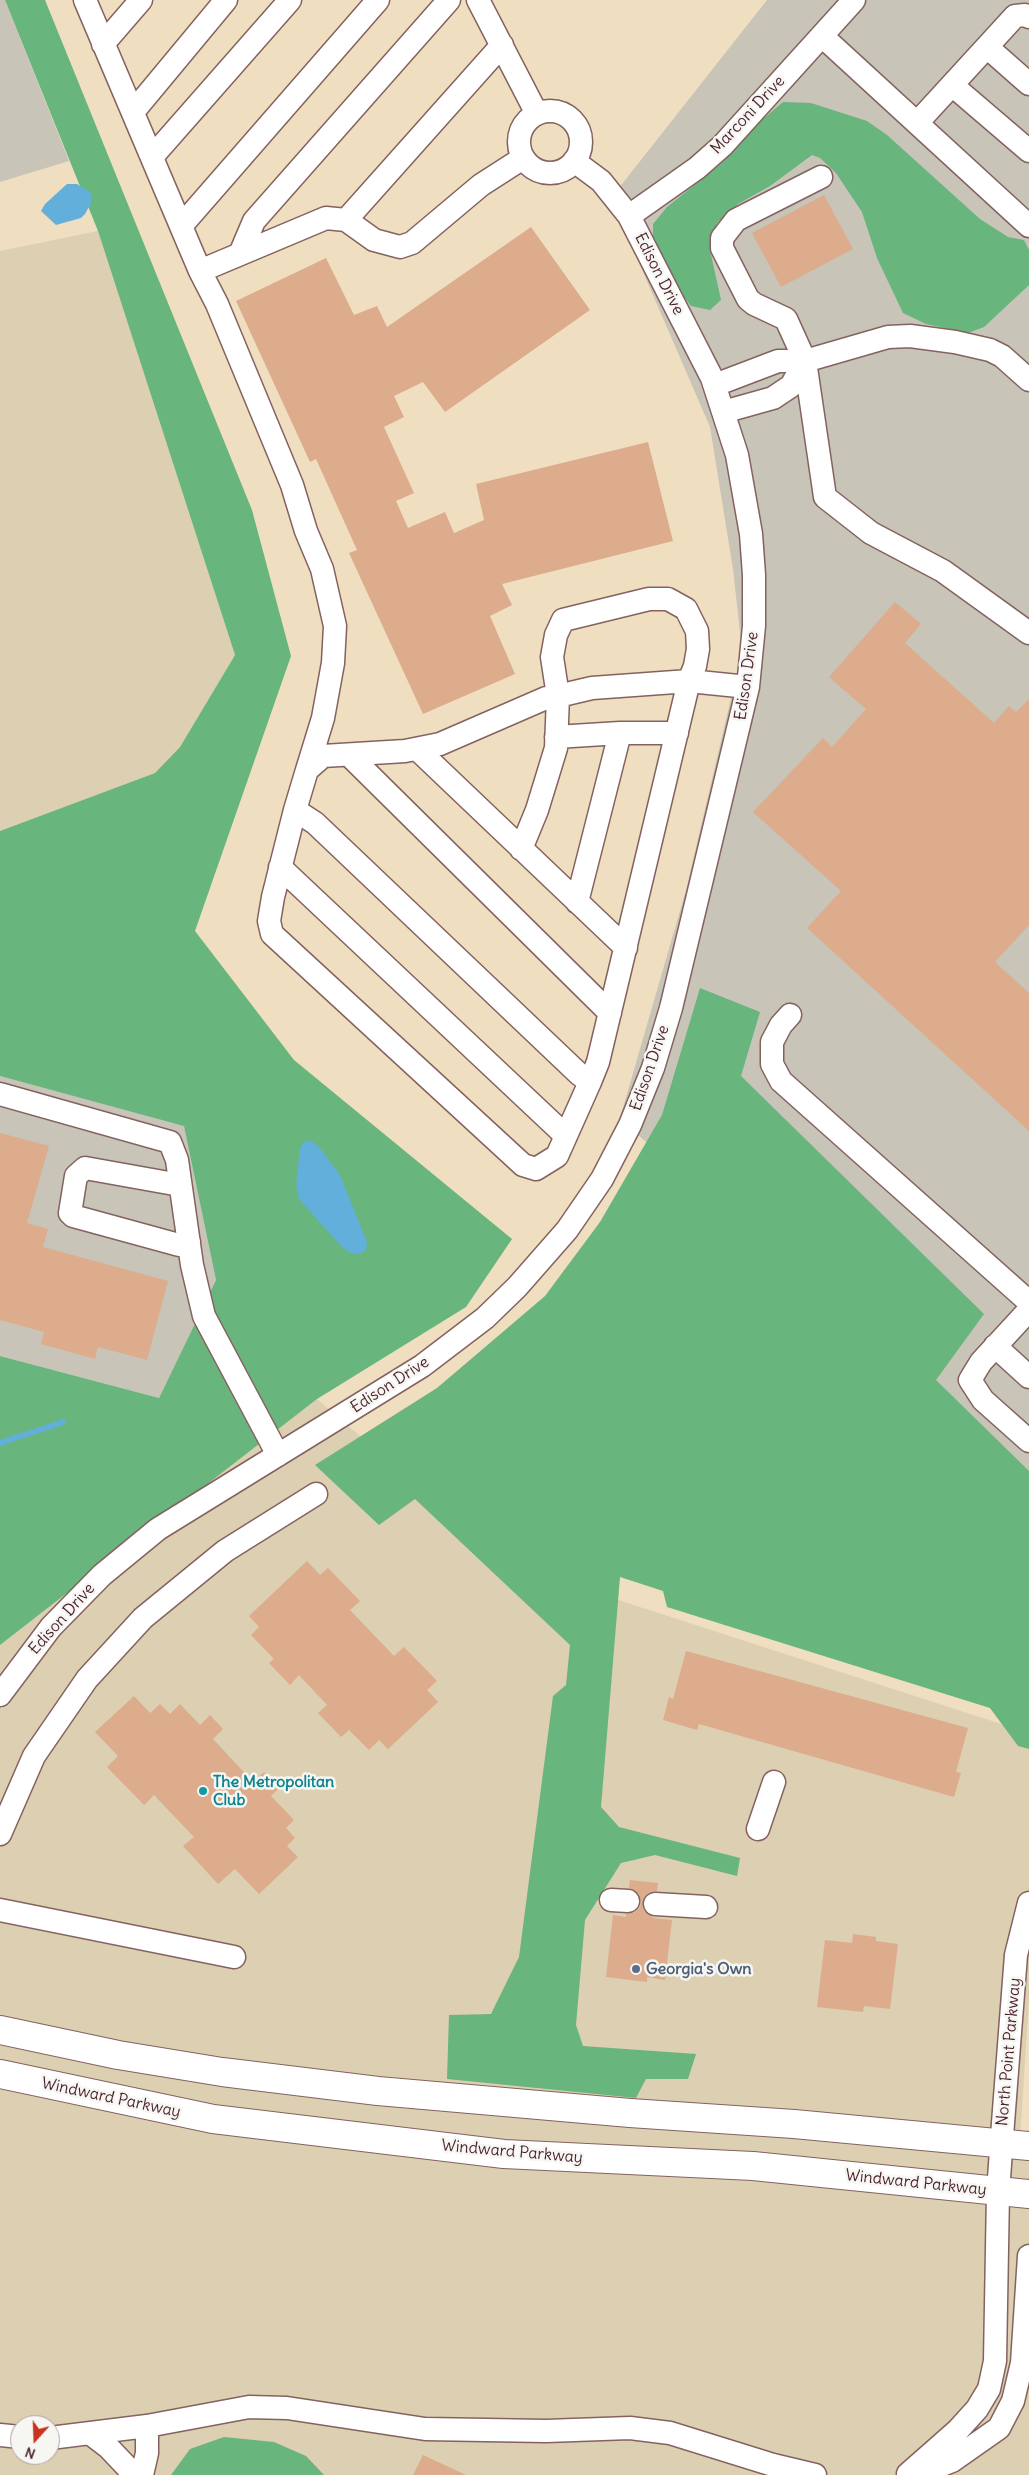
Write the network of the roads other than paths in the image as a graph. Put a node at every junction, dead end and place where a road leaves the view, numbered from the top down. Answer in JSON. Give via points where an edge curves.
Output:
{"nodes":[{"id":1,"x":85,"y":0,"type":"edge"},
{"id":2,"x":141,"y":0,"type":"edge"},
{"id":3,"x":226,"y":0,"type":"edge"},
{"id":4,"x":290,"y":0,"type":"edge"},
{"id":5,"x":378,"y":0,"type":"edge"},
{"id":6,"x":448,"y":0,"type":"edge"},
{"id":7,"x":478,"y":0,"type":"edge"},
{"id":8,"x":854,"y":0,"type":"edge"},
{"id":9,"x":1029,"y":17,"type":"edge"},
{"id":10,"x":822,"y":36,"type":"junction"},
{"id":11,"x":103,"y":44,"type":"junction"},
{"id":12,"x":502,"y":45,"type":"junction"},
{"id":13,"x":987,"y":47,"type":"junction"},
{"id":14,"x":1029,"y":84,"type":"edge"},
{"id":15,"x":952,"y":85,"type":"junction"},
{"id":16,"x":133,"y":112,"type":"junction"},
{"id":17,"x":537,"y":114,"type":"junction"},
{"id":18,"x":916,"y":123,"type":"junction"},
{"id":19,"x":1029,"y":151,"type":"edge"},
{"id":20,"x":152,"y":157,"type":"junction"},
{"id":21,"x":523,"y":158,"type":"junction"},
{"id":22,"x":574,"y":161,"type":"junction"},
{"id":23,"x":821,"y":177,"type":"dead end"},
{"id":24,"x":629,"y":216,"type":"junction"},
{"id":25,"x":346,"y":220,"type":"junction"},
{"id":26,"x":182,"y":226,"type":"junction"},
{"id":27,"x":1029,"y":226,"type":"edge"},
{"id":28,"x":240,"y":254,"type":"junction"},
{"id":29,"x":200,"y":272,"type":"junction"},
{"id":30,"x":805,"y":361,"type":"junction"},
{"id":31,"x":1029,"y":380,"type":"edge"},
{"id":32,"x":714,"y":385,"type":"junction"},
{"id":33,"x":723,"y":412,"type":"junction"},
{"id":34,"x":1029,"y":633,"type":"edge"},
{"id":35,"x":690,"y":681,"type":"junction"},
{"id":36,"x":748,"y":687,"type":"junction"},
{"id":37,"x":558,"y":696,"type":"junction"},
{"id":38,"x":677,"y":732,"type":"junction"},
{"id":39,"x":620,"y":734,"type":"junction"},
{"id":40,"x":556,"y":737,"type":"junction"},
{"id":41,"x":417,"y":749,"type":"junction"},
{"id":42,"x":349,"y":755,"type":"junction"},
{"id":43,"x":307,"y":770,"type":"junction"},
{"id":44,"x":295,"y":810,"type":"junction"},
{"id":45,"x":521,"y":849,"type":"junction"},
{"id":46,"x":280,"y":867,"type":"junction"},
{"id":47,"x":577,"y":902,"type":"junction"},
{"id":48,"x":626,"y":948,"type":"junction"},
{"id":49,"x":610,"y":1013,"type":"junction"},
{"id":50,"x":790,"y":1016,"type":"dead end"},
{"id":51,"x":590,"y":1082,"type":"junction"},
{"id":52,"x":0,"y":1094,"type":"edge"},
{"id":53,"x":566,"y":1136,"type":"junction"},
{"id":54,"x":180,"y":1185,"type":"junction"},
{"id":55,"x":189,"y":1242,"type":"junction"},
{"id":56,"x":1029,"y":1302,"type":"edge"},
{"id":57,"x":1029,"y":1310,"type":"edge"},
{"id":58,"x":995,"y":1346,"type":"junction"},
{"id":59,"x":1029,"y":1377,"type":"edge"},
{"id":60,"x":1029,"y":1441,"type":"edge"},
{"id":61,"x":278,"y":1455,"type":"junction"},
{"id":62,"x":316,"y":1494,"type":"dead end"},
{"id":63,"x":18,"y":1668,"type":"junction"},
{"id":64,"x":0,"y":1683,"type":"edge"},
{"id":65,"x":0,"y":1695,"type":"edge"},
{"id":66,"x":774,"y":1782,"type":"dead end"},
{"id":67,"x":758,"y":1829,"type":"dead end"},
{"id":68,"x":0,"y":1834,"type":"edge"},
{"id":69,"x":1029,"y":1903,"type":"edge"},
{"id":70,"x":655,"y":1904,"type":"dead end"},
{"id":71,"x":706,"y":1907,"type":"dead end"},
{"id":72,"x":0,"y":1910,"type":"edge"},
{"id":73,"x":234,"y":1957,"type":"dead end"},
{"id":74,"x":0,"y":2030,"type":"edge"},
{"id":75,"x":0,"y":2074,"type":"edge"},
{"id":76,"x":1001,"y":2143,"type":"junction"},
{"id":77,"x":1029,"y":2146,"type":"edge"},
{"id":78,"x":998,"y":2192,"type":"junction"},
{"id":79,"x":1029,"y":2194,"type":"edge"},
{"id":80,"x":1029,"y":2256,"type":"edge"},
{"id":81,"x":147,"y":2426,"type":"junction"},
{"id":82,"x":91,"y":2434,"type":"junction"},
{"id":83,"x":60,"y":2437,"type":"edge"},
{"id":84,"x":903,"y":2474,"type":"edge"},
{"id":85,"x":131,"y":2475,"type":"edge"},
{"id":86,"x":142,"y":2475,"type":"edge"},
{"id":87,"x":815,"y":2475,"type":"edge"}],
"edges":[{"from":1,"to":11,"type":"street"},
{"from":2,"to":11,"type":"street"},
{"from":3,"to":16,"type":"street"},
{"from":4,"to":20,"type":"street"},
{"from":5,"to":26,"type":"street"},
{"from":6,"to":28,"type":"street","via":[[254,221]]},
{"from":7,"to":12,"type":"street"},
{"from":8,"to":10,"type":"street","name":"Marconi Drive"},
{"from":9,"to":13,"type":"street","via":[[1025,14],[1015,16]]},
{"from":10,"to":18,"type":"street"},
{"from":10,"to":24,"type":"street","name":"Marconi Drive","via":[[722,146],[697,168]]},
{"from":11,"to":16,"type":"street"},
{"from":12,"to":17,"type":"street"},
{"from":12,"to":25,"type":"street"},
{"from":13,"to":14,"type":"street"},
{"from":13,"to":15,"type":"street"},
{"from":15,"to":18,"type":"street"},
{"from":15,"to":19,"type":"street"},
{"from":16,"to":20,"type":"street"},
{"from":17,"to":21,"type":"street","via":[[520,132]]},
{"from":17,"to":22,"type":"street","via":[[552,112],[571,120],[580,138],[580,149]]},
{"from":18,"to":27,"type":"street"},
{"from":20,"to":26,"type":"street"},
{"from":21,"to":22,"type":"street","via":[[532,168],[551,173],[561,171]]},
{"from":21,"to":25,"type":"street","via":[[481,184],[412,242],[400,247],[374,240]]},
{"from":22,"to":24,"type":"street","name":"Edison Drive","via":[[601,181]]},
{"from":23,"to":30,"type":"street","via":[[736,220],[722,238],[722,248],[748,299],[786,319]]},
{"from":24,"to":32,"type":"street","name":"Edison Drive"},
{"from":25,"to":28,"type":"street","via":[[326,218]]},
{"from":26,"to":29,"type":"street"},
{"from":28,"to":29,"type":"street"},
{"from":29,"to":43,"type":"street","via":[[217,304],[292,485],[322,569],[335,626],[333,663],[323,718]]},
{"from":30,"to":31,"type":"street","via":[[888,337],[910,336],[990,350],[1002,356]]},
{"from":30,"to":32,"type":"street","via":[[778,361]]},
{"from":30,"to":33,"type":"street","via":[[791,386],[773,398]]},
{"from":30,"to":34,"type":"street","via":[[824,498],[870,533],[943,571]]},
{"from":32,"to":33,"type":"street","name":"Edison Drive"},
{"from":33,"to":36,"type":"street","name":"Edison Drive","via":[[737,455],[751,534],[754,626]]},
{"from":35,"to":36,"type":"street"},
{"from":35,"to":37,"type":"street","via":[[592,688]]},
{"from":35,"to":37,"type":"street","via":[[698,649],[697,631],[692,620],[686,609],[668,599],[649,600],[563,620],[552,657]]},
{"from":35,"to":38,"type":"street"},
{"from":36,"to":61,"type":"street","name":"Edison Drive","via":[[671,1008],[630,1125],[602,1179],[567,1230],[529,1275],[485,1318],[422,1366]]},
{"from":37,"to":40,"type":"street"},
{"from":37,"to":41,"type":"street","via":[[546,698],[440,744]]},
{"from":38,"to":39,"type":"street"},
{"from":38,"to":48,"type":"street"},
{"from":39,"to":40,"type":"street"},
{"from":39,"to":47,"type":"street"},
{"from":40,"to":45,"type":"street","via":[[556,748],[537,810]]},
{"from":41,"to":42,"type":"street"},
{"from":41,"to":45,"type":"street"},
{"from":42,"to":43,"type":"street","via":[[323,756]]},
{"from":42,"to":49,"type":"street"},
{"from":43,"to":44,"type":"street"},
{"from":44,"to":46,"type":"street"},
{"from":44,"to":51,"type":"street","via":[[315,823]]},
{"from":45,"to":47,"type":"street"},
{"from":46,"to":53,"type":"street"},
{"from":46,"to":53,"type":"street","via":[[269,921],[272,934],[523,1165],[536,1169],[557,1156]]},
{"from":47,"to":48,"type":"street"},
{"from":48,"to":49,"type":"street"},
{"from":49,"to":51,"type":"street"},
{"from":50,"to":56,"type":"street","via":[[772,1042],[772,1064],[781,1081]]},
{"from":51,"to":53,"type":"street"},
{"from":52,"to":54,"type":"street","via":[[170,1142],[177,1160]]},
{"from":54,"to":55,"type":"street"},
{"from":54,"to":55,"type":"street","via":[[85,1168],[76,1176],[70,1213],[179,1246]]},
{"from":55,"to":61,"type":"street","via":[[204,1316]]},
{"from":57,"to":58,"type":"street"},
{"from":58,"to":59,"type":"street"},
{"from":58,"to":60,"type":"street","via":[[970,1380],[983,1400]]},
{"from":61,"to":63,"type":"street","name":"Edison Drive","via":[[158,1529],[102,1575],[51,1627]]},
{"from":62,"to":68,"type":"street","via":[[225,1551],[143,1618],[87,1679],[34,1756]]},
{"from":63,"to":64,"type":"street","name":"Edison Drive"},
{"from":63,"to":65,"type":"street","name":"Edison Drive"},
{"from":66,"to":67,"type":"street"},
{"from":69,"to":76,"type":"street","name":"North Point Parkway","via":[[1016,1955]]},
{"from":70,"to":71,"type":"street"},
{"from":72,"to":73,"type":"street"},
{"from":74,"to":76,"type":"main road","via":[[118,2055],[378,2091]]},
{"from":75,"to":78,"type":"main road","name":"Windward Parkway","via":[[213,2119],[494,2153],[753,2166]]},
{"from":76,"to":77,"type":"main road"},
{"from":76,"to":78,"type":"street","name":"North Point Parkway"},
{"from":78,"to":79,"type":"main road","name":"Windward Parkway"},
{"from":78,"to":84,"type":"street","name":"North Point Parkway","via":[[995,2360],[989,2389],[958,2430]]},
{"from":80,"to":84,"type":"street","via":[[1022,2363],[1013,2401],[999,2428],[952,2461],[927,2471]]},
{"from":81,"to":82,"type":"street"},
{"from":81,"to":86,"type":"street","via":[[147,2453]]},
{"from":81,"to":87,"type":"street","via":[[249,2406],[287,2408],[425,2429],[546,2432],[630,2428],[670,2433],[772,2466]]},
{"from":82,"to":83,"type":"street"},
{"from":82,"to":85,"type":"street","via":[[108,2447]]}]}
